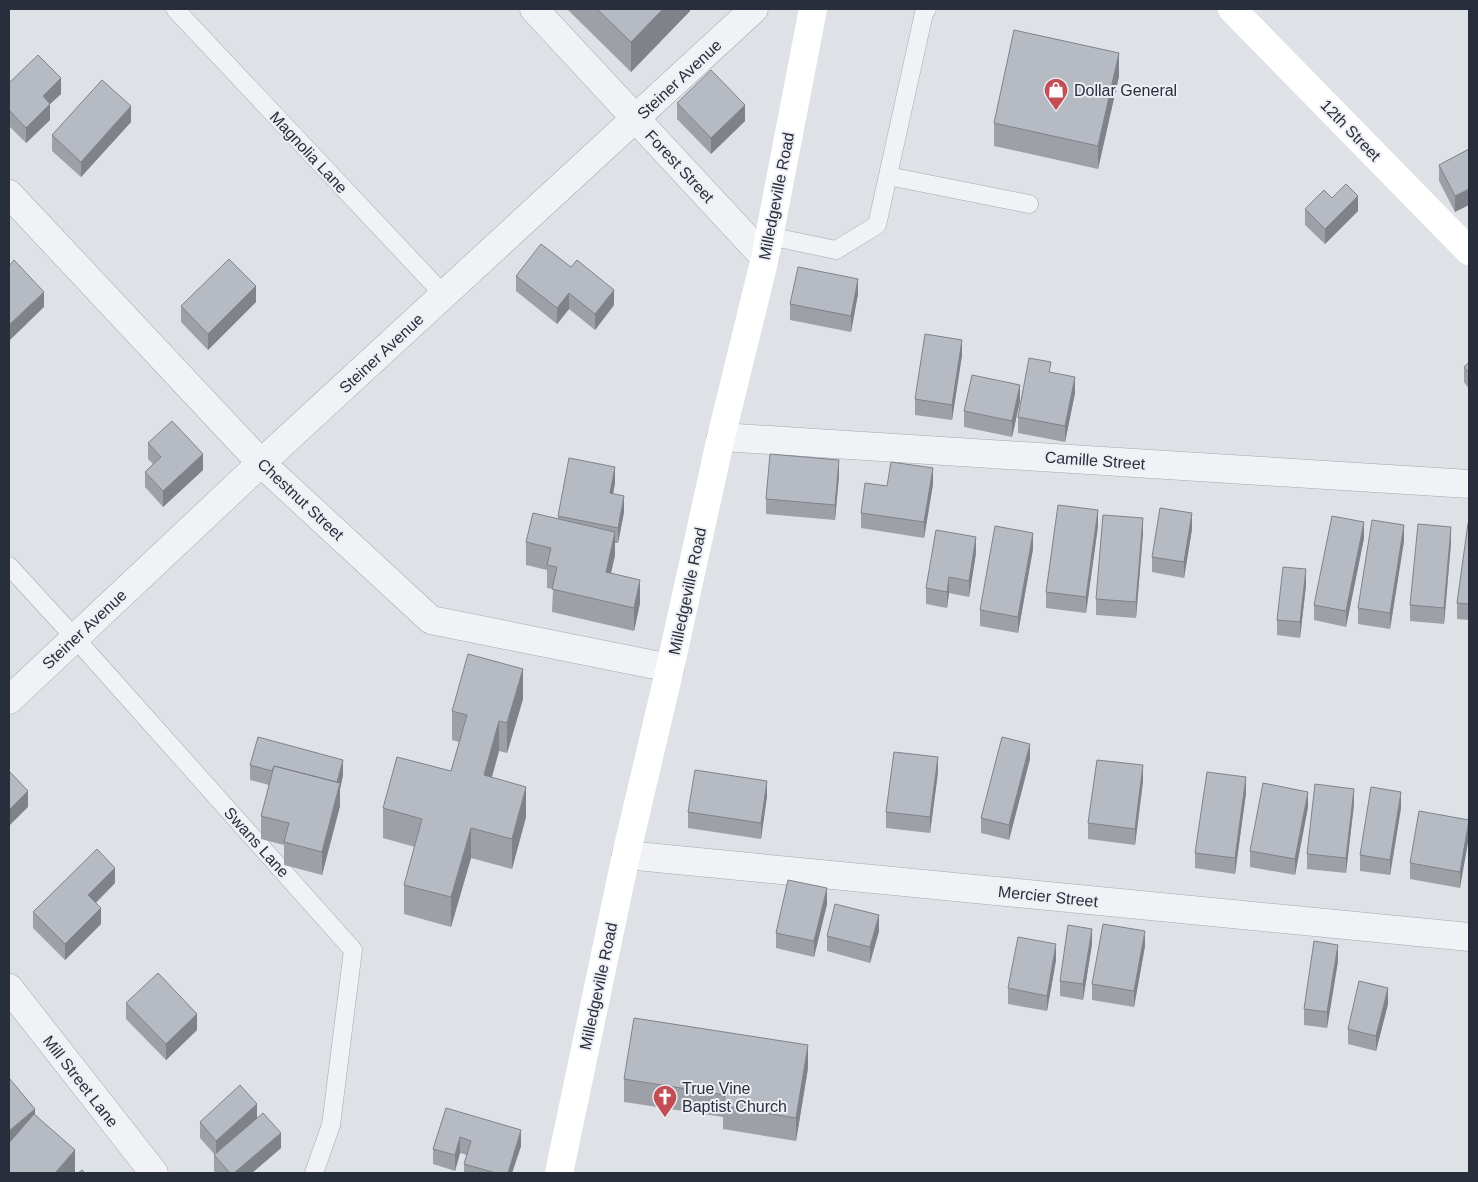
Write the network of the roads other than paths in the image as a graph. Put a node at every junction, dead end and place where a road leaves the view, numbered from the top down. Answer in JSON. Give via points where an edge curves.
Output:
{"nodes":[{"id":1,"x":175,"y":9,"type":"edge"},
{"id":2,"x":534,"y":9,"type":"edge"},
{"id":3,"x":754,"y":9,"type":"edge"},
{"id":4,"x":813,"y":9,"type":"edge"},
{"id":5,"x":927,"y":9,"type":"edge"},
{"id":6,"x":1232,"y":9,"type":"edge"},
{"id":7,"x":636,"y":118,"type":"junction"},
{"id":8,"x":888,"y":176,"type":"junction"},
{"id":9,"x":9,"y":194,"type":"edge"},
{"id":10,"x":1029,"y":204,"type":"dead end"},
{"id":11,"x":767,"y":247,"type":"junction"},
{"id":12,"x":1469,"y":251,"type":"edge"},
{"id":13,"x":444,"y":295,"type":"junction"},
{"id":14,"x":721,"y":437,"type":"junction"},
{"id":15,"x":262,"y":463,"type":"junction"},
{"id":16,"x":1469,"y":484,"type":"edge"},
{"id":17,"x":9,"y":566,"type":"edge"},
{"id":18,"x":76,"y":638,"type":"junction"},
{"id":19,"x":670,"y":668,"type":"junction"},
{"id":20,"x":9,"y":700,"type":"edge"},
{"id":21,"x":626,"y":855,"type":"junction"},
{"id":22,"x":1469,"y":937,"type":"edge"},
{"id":23,"x":9,"y":988,"type":"edge"},
{"id":24,"x":154,"y":1173,"type":"edge"},
{"id":25,"x":314,"y":1173,"type":"edge"},
{"id":26,"x":559,"y":1173,"type":"edge"}],
"edges":[{"from":1,"to":13,"type":"lane","name":"Magnolia Lane"},
{"from":2,"to":7,"type":"street","name":"Forest Street"},
{"from":3,"to":7,"type":"street","name":"Steiner Avenue"},
{"from":4,"to":11,"type":"main road","name":"Milledgeville Road"},
{"from":5,"to":8,"type":"lane"},
{"from":6,"to":12,"type":"main road","name":"12th Street"},
{"from":7,"to":11,"type":"street","name":"Forest Street"},
{"from":7,"to":13,"type":"street","name":"Steiner Avenue"},
{"from":8,"to":10,"type":"lane"},
{"from":8,"to":11,"type":"lane","via":[[877,226],[836,250]]},
{"from":9,"to":15,"type":"street","name":"Chestnut Street"},
{"from":11,"to":14,"type":"main road","name":"Milledgeville Road"},
{"from":13,"to":15,"type":"street","name":"Steiner Avenue"},
{"from":14,"to":16,"type":"street","name":"Camille Street"},
{"from":14,"to":19,"type":"main road","name":"Milledgeville Road"},
{"from":15,"to":18,"type":"street","name":"Steiner Avenue"},
{"from":15,"to":19,"type":"street","name":"Chestnut Street","via":[[431,620]]},
{"from":17,"to":18,"type":"lane","name":"Swans Lane"},
{"from":18,"to":20,"type":"street","name":"Steiner Avenue"},
{"from":18,"to":25,"type":"lane","name":"Swans Lane","via":[[354,950],[331,1125]]},
{"from":19,"to":21,"type":"main road","name":"Milledgeville Road"},
{"from":21,"to":22,"type":"street","name":"Mercier Street"},
{"from":21,"to":26,"type":"main road","name":"Milledgeville Road"},
{"from":23,"to":24,"type":"street","name":"Mill Street Lane"}]}
